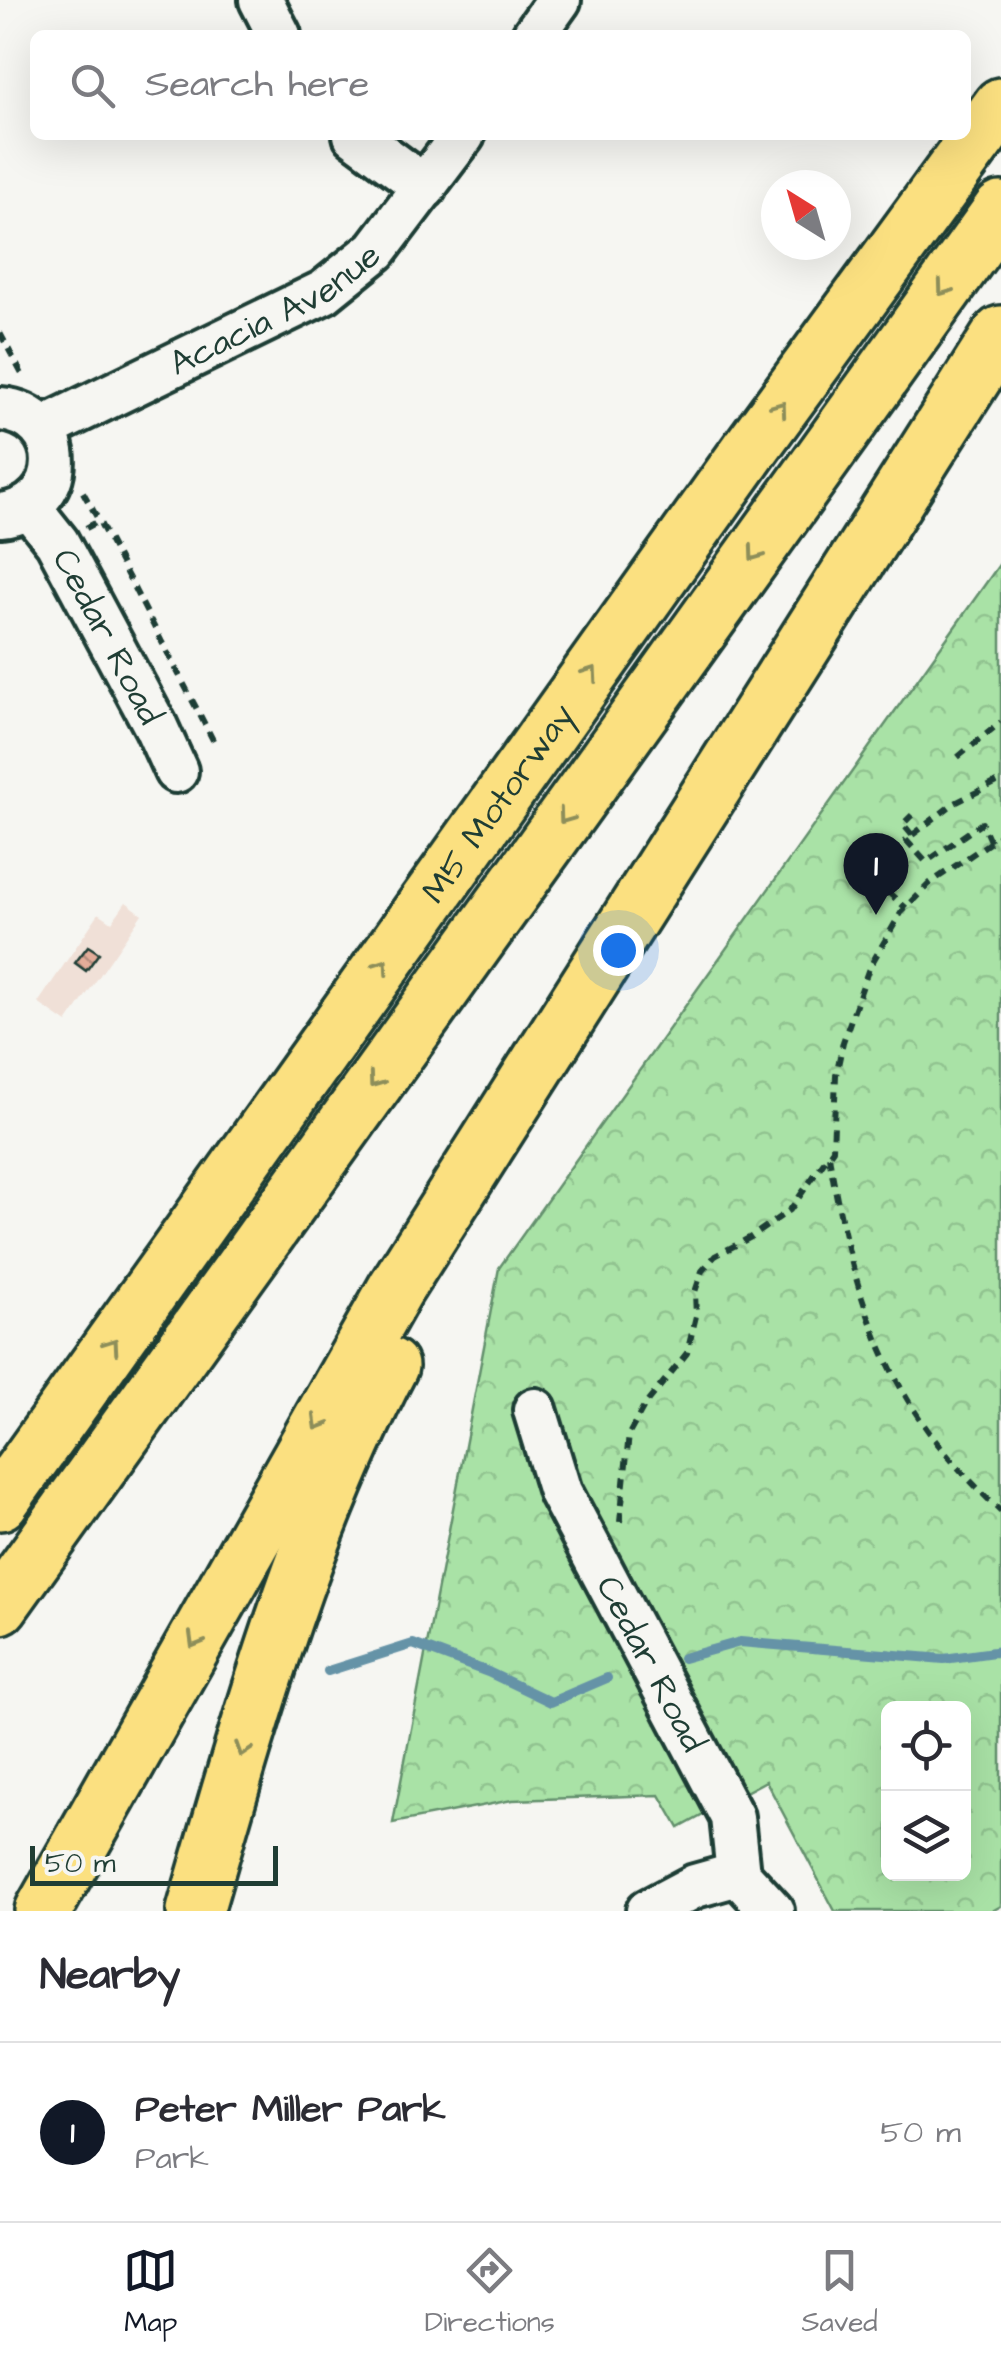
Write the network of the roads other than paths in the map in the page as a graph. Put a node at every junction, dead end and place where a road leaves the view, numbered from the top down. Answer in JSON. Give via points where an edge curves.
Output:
{"nodes":[{"id":1,"x":261,"y":0,"type":"edge"},
{"id":2,"x":559,"y":0,"type":"edge"},
{"id":3,"x":276,"y":30,"type":"edge"},
{"id":4,"x":538,"y":30,"type":"edge"},
{"id":5,"x":1001,"y":106,"type":"edge"},
{"id":6,"x":363,"y":140,"type":"edge"},
{"id":7,"x":459,"y":140,"type":"edge"},
{"id":8,"x":425,"y":188,"type":"junction"},
{"id":9,"x":1001,"y":210,"type":"edge"},
{"id":10,"x":1001,"y":334,"type":"edge"},
{"id":11,"x":964,"y":390,"type":"junction"},
{"id":12,"x":0,"y":409,"type":"edge"},
{"id":13,"x":42,"y":429,"type":"junction"},
{"id":14,"x":14,"y":511,"type":"edge"},
{"id":15,"x":176,"y":771,"type":"dead end"},
{"id":16,"x":535,"y":1410,"type":"dead end"},
{"id":17,"x":56,"y":1424,"type":"junction"},
{"id":18,"x":0,"y":1494,"type":"edge"},
{"id":19,"x":0,"y":1502,"type":"edge"},
{"id":20,"x":0,"y":1606,"type":"edge"},
{"id":21,"x":738,"y":1874,"type":"junction"},
{"id":22,"x":43,"y":1911,"type":"edge"},
{"id":23,"x":195,"y":1911,"type":"edge"},
{"id":24,"x":648,"y":1911,"type":"edge"},
{"id":25,"x":772,"y":1911,"type":"edge"}],
"edges":[{"from":1,"to":3,"type":"street"},
{"from":2,"to":4,"type":"street"},
{"from":17,"to":5,"type":"highway","name":"M5 Motorway","one_way":true},
{"from":6,"to":8,"type":"street"},
{"from":7,"to":8,"type":"street","name":"Acacia Avenue"},
{"from":8,"to":13,"type":"street","name":"Acacia Avenue","via":[[376,250],[324,292]]},
{"from":9,"to":20,"type":"highway","name":"M5 Motorway","one_way":true},
{"from":10,"to":11,"type":"highway"},
{"from":11,"to":22,"type":"highway","one_way":true,"via":[[396,1288]]},
{"from":11,"to":23,"type":"highway","one_way":true,"via":[[422,1303],[375,1394],[318,1525]]},
{"from":12,"to":13,"type":"street","via":[[18,412]]},
{"from":13,"to":14,"type":"street","via":[[54,462],[50,479],[42,495]]},
{"from":14,"to":15,"type":"street","name":"Cedar Road","via":[[56,542]]},
{"from":16,"to":21,"type":"street","name":"Cedar Road","via":[[560,1492],[726,1802]]},
{"from":17,"to":18,"type":"highway"},
{"from":17,"to":19,"type":"highway","name":"M5 Motorway"},
{"from":21,"to":24,"type":"street","via":[[695,1886]]},
{"from":21,"to":25,"type":"street"}]}
